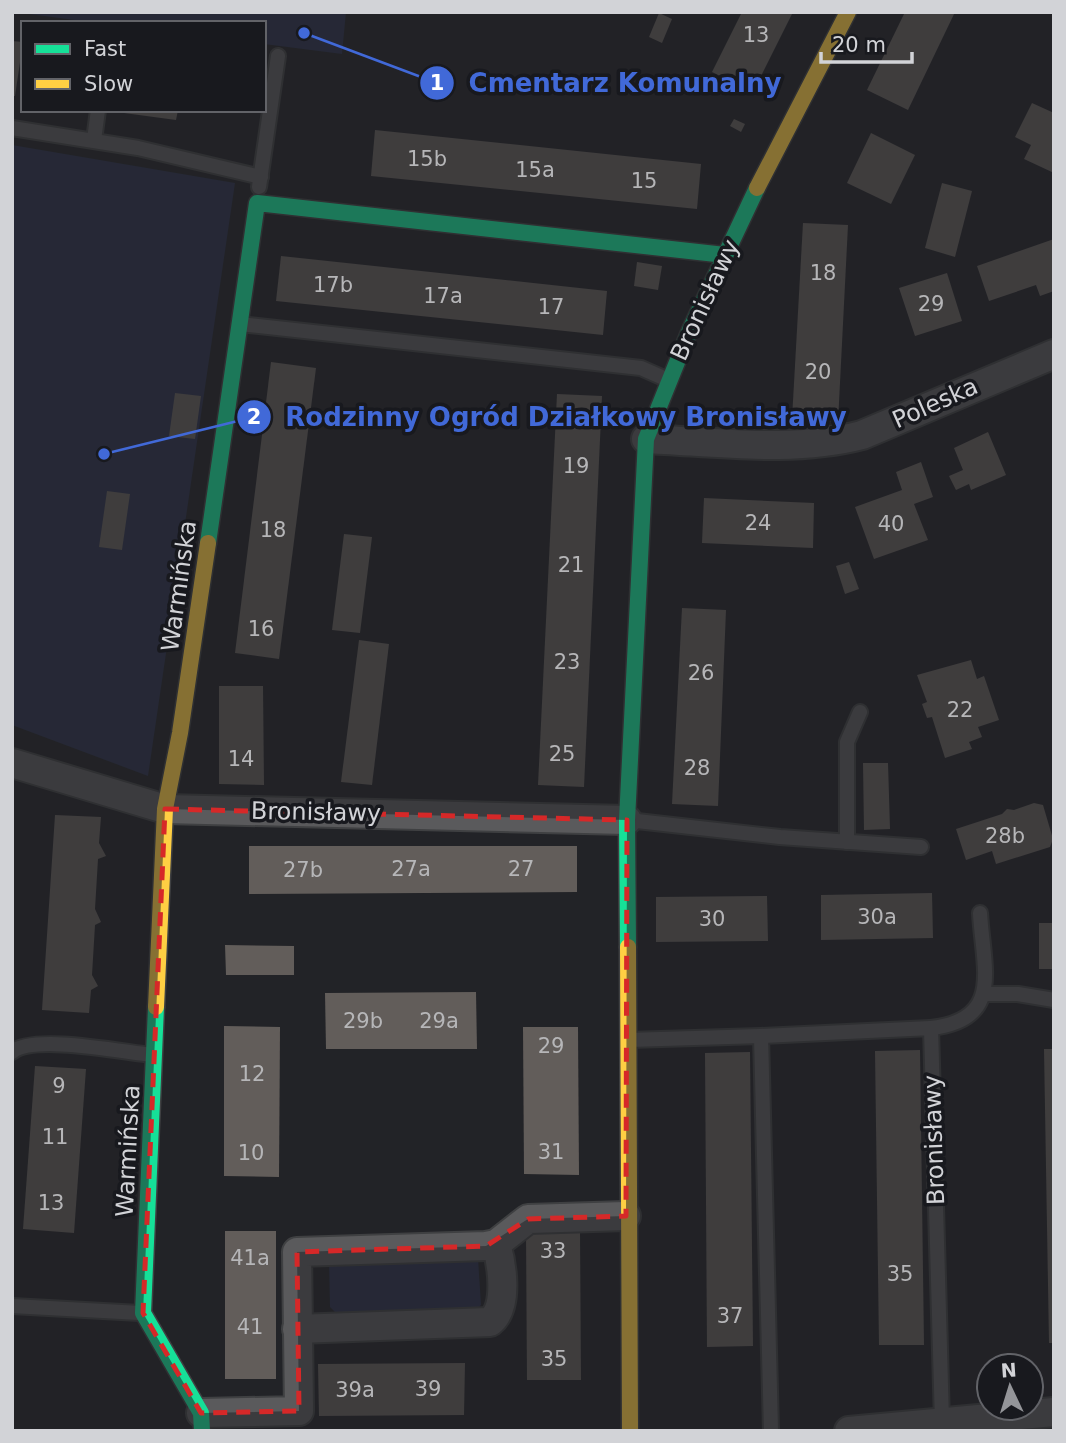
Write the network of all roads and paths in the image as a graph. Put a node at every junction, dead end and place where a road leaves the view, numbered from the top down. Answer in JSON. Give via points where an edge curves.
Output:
{"nodes":[{"id":1,"x":848,"y":12,"type":"edge"},
{"id":2,"x":278,"y":57,"type":"dead end"},
{"id":3,"x":97,"y":112,"type":"edge"},
{"id":4,"x":12,"y":128,"type":"edge"},
{"id":5,"x":94,"y":140,"type":"junction"},
{"id":6,"x":261,"y":177,"type":"junction"},
{"id":7,"x":257,"y":203,"type":"junction"},
{"id":8,"x":725,"y":255,"type":"junction"},
{"id":9,"x":239,"y":324,"type":"junction"},
{"id":10,"x":1054,"y":354,"type":"edge"},
{"id":11,"x":668,"y":380,"type":"junction"},
{"id":12,"x":646,"y":439,"type":"junction"},
{"id":13,"x":860,"y":712,"type":"dead end"},
{"id":14,"x":12,"y":763,"type":"edge"},
{"id":15,"x":165,"y":809,"type":"junction"},
{"id":16,"x":627,"y":820,"type":"junction"},
{"id":17,"x":847,"y":842,"type":"junction"},
{"id":18,"x":921,"y":847,"type":"dead end"},
{"id":19,"x":980,"y":913,"type":"dead end"},
{"id":20,"x":984,"y":994,"type":"junction"},
{"id":21,"x":1054,"y":1000,"type":"edge"},
{"id":22,"x":931,"y":1028,"type":"junction"},
{"id":23,"x":761,"y":1036,"type":"junction"},
{"id":24,"x":626,"y":1041,"type":"junction"},
{"id":25,"x":12,"y":1052,"type":"edge"},
{"id":26,"x":155,"y":1055,"type":"junction"},
{"id":27,"x":626,"y":1216,"type":"junction"},
{"id":28,"x":496,"y":1244,"type":"junction"},
{"id":29,"x":12,"y":1306,"type":"edge"},
{"id":30,"x":143,"y":1313,"type":"junction"},
{"id":31,"x":297,"y":1329,"type":"junction"},
{"id":32,"x":1054,"y":1412,"type":"edge"},
{"id":33,"x":202,"y":1422,"type":"edge"},
{"id":34,"x":942,"y":1422,"type":"junction"},
{"id":35,"x":630,"y":1431,"type":"edge"},
{"id":36,"x":771,"y":1431,"type":"edge"},
{"id":37,"x":849,"y":1431,"type":"edge"}],
"edges":[{"from":1,"to":8,"type":"street","name":"Bronisławy"},
{"from":2,"to":6,"type":"lane"},
{"from":3,"to":5,"type":"lane"},
{"from":4,"to":5,"type":"lane"},
{"from":5,"to":6,"type":"lane"},
{"from":6,"to":7,"type":"lane"},
{"from":7,"to":8,"type":"street"},
{"from":7,"to":9,"type":"street","name":"Warmińska"},
{"from":8,"to":11,"type":"street","name":"Bronisławy"},
{"from":9,"to":11,"type":"lane","via":[[641,368]]},
{"from":9,"to":15,"type":"street","name":"Warmińska"},
{"from":10,"to":12,"type":"street","name":"Poleska","via":[[862,435],[832,443]]},
{"from":11,"to":12,"type":"street","name":"Bronisławy"},
{"from":12,"to":16,"type":"street","name":"Bronisławy"},
{"from":13,"to":17,"type":"lane","via":[[847,742]]},
{"from":14,"to":15,"type":"street","name":"Bronisławy"},
{"from":15,"to":16,"type":"street","name":"Bronisławy"},
{"from":15,"to":26,"type":"street","name":"Warmińska"},
{"from":16,"to":17,"type":"lane","name":"Bronisławy"},
{"from":16,"to":24,"type":"street","name":"Bronisławy"},
{"from":17,"to":18,"type":"lane","name":"Bronisławy"},
{"from":19,"to":20,"type":"lane"},
{"from":20,"to":21,"type":"lane"},
{"from":20,"to":22,"type":"lane","via":[[978,1010],[956,1026]]},
{"from":22,"to":23,"type":"lane"},
{"from":22,"to":34,"type":"lane","name":"Bronisławy"},
{"from":23,"to":24,"type":"lane"},
{"from":23,"to":36,"type":"lane"},
{"from":24,"to":27,"type":"street","name":"Bronisławy"},
{"from":25,"to":26,"type":"lane","via":[[47,1044]]},
{"from":26,"to":30,"type":"street","name":"Warmińska"},
{"from":27,"to":28,"type":"street","via":[[528,1219]]},
{"from":27,"to":35,"type":"street","name":"Bronisławy"},
{"from":28,"to":31,"type":"street","via":[[500,1304],[490,1322]]},
{"from":28,"to":31,"type":"street","via":[[297,1252]]},
{"from":29,"to":30,"type":"lane"},
{"from":30,"to":33,"type":"street"},
{"from":31,"to":33,"type":"street","via":[[299,1410]]},
{"from":32,"to":34,"type":"street"},
{"from":34,"to":37,"type":"street"}]}
